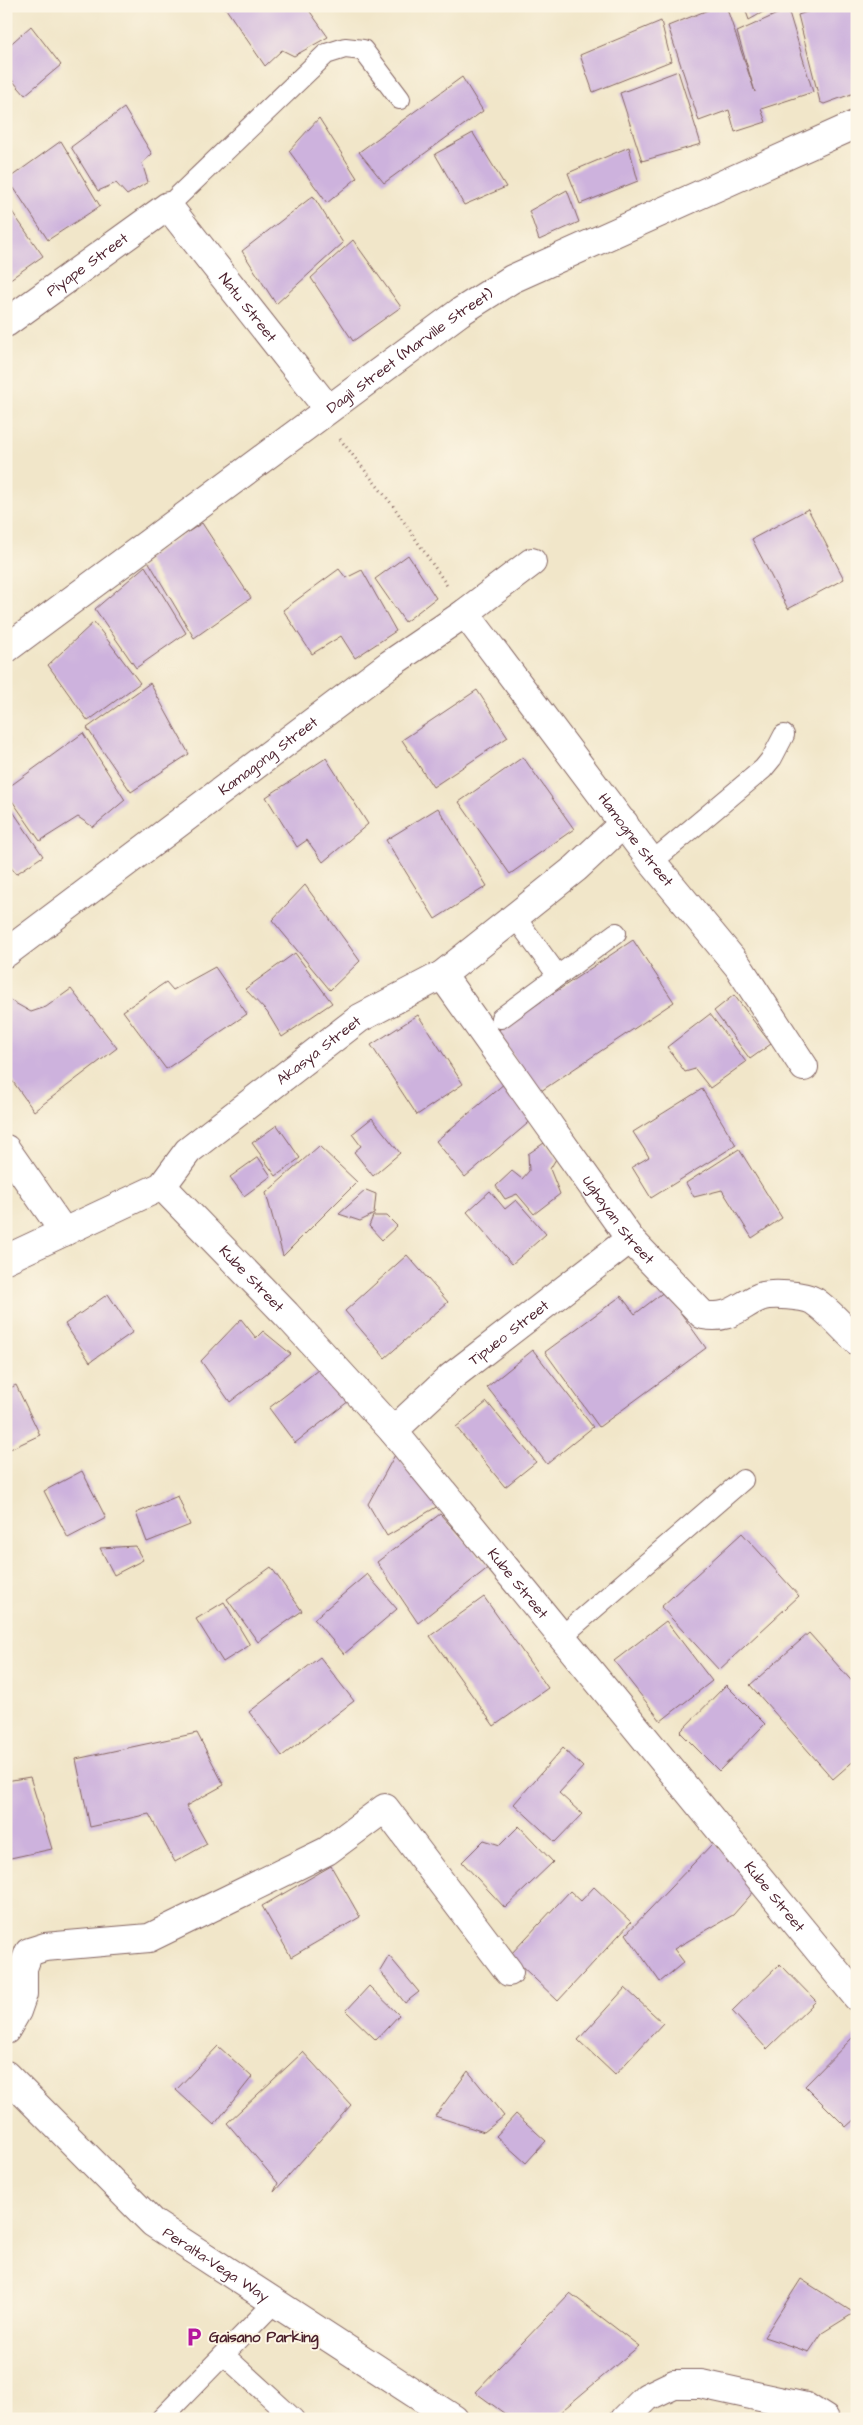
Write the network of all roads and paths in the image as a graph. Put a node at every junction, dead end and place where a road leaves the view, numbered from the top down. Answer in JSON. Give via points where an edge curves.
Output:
{"nodes":[{"id":1,"x":400,"y":99,"type":"dead end"},
{"id":2,"x":857,"y":124,"type":"edge"},
{"id":3,"x":168,"y":206,"type":"junction"},
{"id":4,"x":6,"y":323,"type":"edge"},
{"id":5,"x":324,"y":412,"type":"junction"},
{"id":6,"x":532,"y":562,"type":"dead end"},
{"id":7,"x":465,"y":613,"type":"junction"},
{"id":8,"x":6,"y":649,"type":"edge"},
{"id":9,"x":784,"y":735,"type":"dead end"},
{"id":10,"x":624,"y":823,"type":"junction"},
{"id":11,"x":652,"y":862,"type":"junction"},
{"id":12,"x":515,"y":917,"type":"junction"},
{"id":13,"x":616,"y":933,"type":"dead end"},
{"id":14,"x":6,"y":953,"type":"edge"},
{"id":15,"x":442,"y":975,"type":"junction"},
{"id":16,"x":558,"y":976,"type":"junction"},
{"id":17,"x":501,"y":1018,"type":"dead end"},
{"id":18,"x":804,"y":1067,"type":"dead end"},
{"id":19,"x":6,"y":1149,"type":"edge"},
{"id":20,"x":162,"y":1186,"type":"junction"},
{"id":21,"x":64,"y":1232,"type":"junction"},
{"id":22,"x":630,"y":1239,"type":"junction"},
{"id":23,"x":6,"y":1259,"type":"edge"},
{"id":24,"x":857,"y":1341,"type":"edge"},
{"id":25,"x":392,"y":1431,"type":"junction"},
{"id":26,"x":743,"y":1480,"type":"dead end"},
{"id":27,"x":561,"y":1637,"type":"junction"},
{"id":28,"x":510,"y":1972,"type":"dead end"},
{"id":29,"x":857,"y":1997,"type":"edge"},
{"id":30,"x":6,"y":2030,"type":"edge"},
{"id":31,"x":6,"y":2075,"type":"edge"},
{"id":32,"x":275,"y":2302,"type":"junction"},
{"id":33,"x":224,"y":2355,"type":"junction"},
{"id":34,"x":161,"y":2419,"type":"edge"},
{"id":35,"x":294,"y":2419,"type":"edge"},
{"id":36,"x":454,"y":2419,"type":"edge"},
{"id":37,"x":625,"y":2419,"type":"edge"},
{"id":38,"x":825,"y":2419,"type":"edge"}],
"edges":[{"from":1,"to":3,"type":"lane","via":[[363,50],[345,48],[326,54]]},
{"from":2,"to":5,"type":"street","name":"Dagil Street (Marville Street)","via":[[512,279],[460,312]]},
{"from":3,"to":4,"type":"street","name":"Piyape Street"},
{"from":3,"to":5,"type":"street","name":"Natu Street"},
{"from":5,"to":7,"type":"path","via":[[394,507]]},
{"from":5,"to":8,"type":"street","name":"Dagil Street (Marville Street)"},
{"from":6,"to":7,"type":"street","name":"Kamagong Street"},
{"from":7,"to":10,"type":"street","name":"Hamogne Street"},
{"from":7,"to":14,"type":"street","name":"Kamagong Street","via":[[390,664]]},
{"from":9,"to":11,"type":"lane","via":[[763,768]]},
{"from":10,"to":11,"type":"street","name":"Hamogne Street"},
{"from":10,"to":12,"type":"street","name":"Akasya Street","via":[[576,868]]},
{"from":11,"to":18,"type":"street","name":"Hamogne Street","via":[[738,966]]},
{"from":12,"to":15,"type":"street","name":"Akasya Street"},
{"from":12,"to":16,"type":"lane"},
{"from":13,"to":16,"type":"lane"},
{"from":15,"to":20,"type":"street","name":"Akasya Street","via":[[360,1018],[188,1151]]},
{"from":15,"to":22,"type":"street","name":"Ughayan Street"},
{"from":16,"to":17,"type":"lane"},
{"from":19,"to":21,"type":"street"},
{"from":20,"to":21,"type":"street","name":"Akasya Street"},
{"from":20,"to":25,"type":"street","name":"Kube Street","via":[[286,1314]]},
{"from":21,"to":23,"type":"street","name":"Akasya Street"},
{"from":22,"to":24,"type":"street","name":"Ughayan Street","via":[[703,1315],[715,1318],[762,1297],[786,1295],[813,1300]]},
{"from":22,"to":25,"type":"street","name":"Tipueo Street","via":[[452,1377]]},
{"from":25,"to":27,"type":"street","name":"Kube Street"},
{"from":26,"to":27,"type":"lane"},
{"from":27,"to":29,"type":"street","name":"Kube Street"},
{"from":28,"to":30,"type":"street","via":[[385,1808],[327,1851],[149,1938],[45,1947],[28,1952],[23,1968],[23,1994]]},
{"from":31,"to":32,"type":"street","name":"Peralta-Vega Way","via":[[153,2222]]},
{"from":32,"to":33,"type":"lane"},
{"from":32,"to":36,"type":"street","name":"Peralta-Vega Way"},
{"from":33,"to":34,"type":"lane"},
{"from":33,"to":35,"type":"lane"},
{"from":37,"to":38,"type":"street","via":[[646,2397],[674,2384],[701,2384],[806,2407]]}]}
